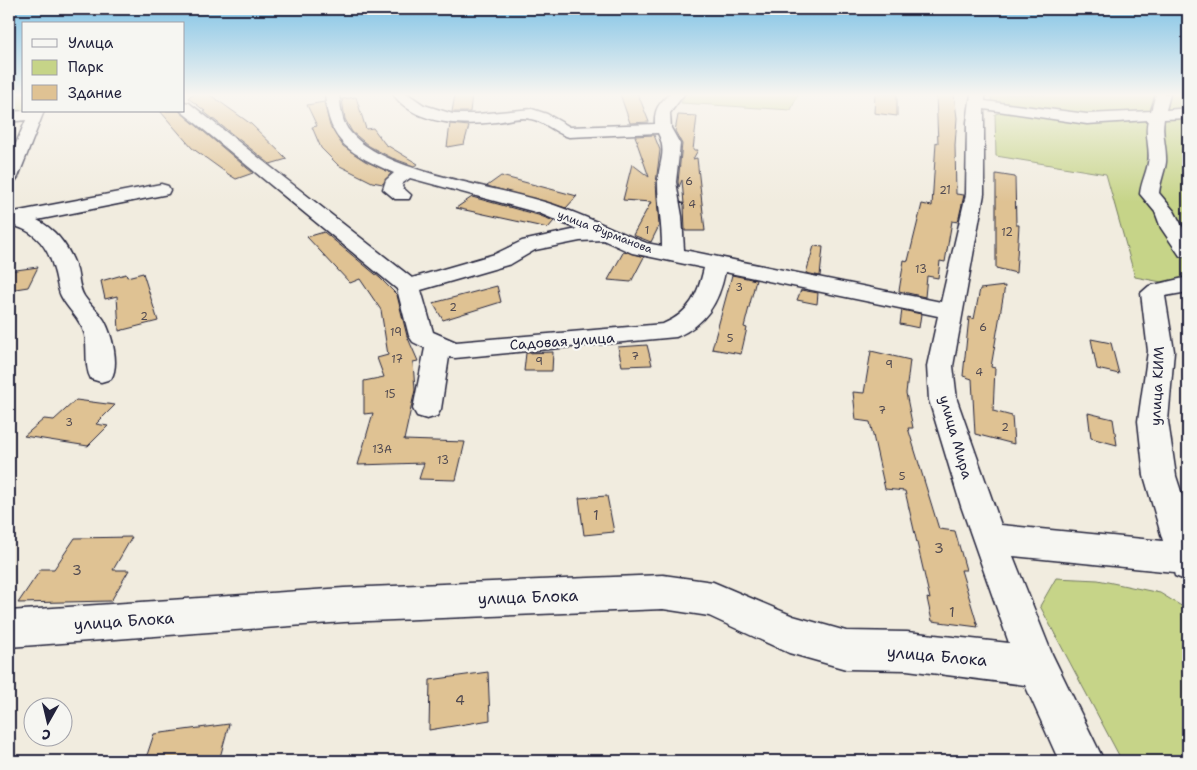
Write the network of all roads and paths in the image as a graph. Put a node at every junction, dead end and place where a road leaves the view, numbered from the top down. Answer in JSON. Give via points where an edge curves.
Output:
{"nodes":[{"id":1,"x":29,"y":130,"type":"edge"},
{"id":2,"x":214,"y":130,"type":"edge"},
{"id":3,"x":341,"y":130,"type":"edge"},
{"id":4,"x":560,"y":130,"type":"edge"},
{"id":5,"x":618,"y":130,"type":"edge"},
{"id":6,"x":664,"y":130,"type":"edge"},
{"id":7,"x":976,"y":130,"type":"edge"},
{"id":8,"x":1139,"y":130,"type":"edge"},
{"id":9,"x":1154,"y":130,"type":"edge"},
{"id":10,"x":1155,"y":140,"type":"junction"},
{"id":11,"x":407,"y":172,"type":"junction"},
{"id":12,"x":9,"y":177,"type":"edge"},
{"id":13,"x":161,"y":190,"type":"dead end"},
{"id":14,"x":402,"y":195,"type":"dead end"},
{"id":15,"x":9,"y":218,"type":"edge"},
{"id":16,"x":606,"y":234,"type":"junction"},
{"id":17,"x":1188,"y":251,"type":"edge"},
{"id":18,"x":673,"y":255,"type":"junction"},
{"id":19,"x":716,"y":264,"type":"junction"},
{"id":20,"x":1188,"y":284,"type":"edge"},
{"id":21,"x":408,"y":286,"type":"junction"},
{"id":22,"x":950,"y":311,"type":"junction"},
{"id":23,"x":438,"y":345,"type":"junction"},
{"id":24,"x":101,"y":373,"type":"dead end"},
{"id":25,"x":427,"y":409,"type":"dead end"},
{"id":26,"x":990,"y":539,"type":"junction"},
{"id":27,"x":1186,"y":561,"type":"edge"},
{"id":28,"x":9,"y":629,"type":"edge"},
{"id":29,"x":1038,"y":666,"type":"junction"},
{"id":30,"x":1082,"y":761,"type":"edge"}],
"edges":[{"from":1,"to":12,"type":"street"},
{"from":2,"to":21,"type":"street"},
{"from":3,"to":11,"type":"street","name":"улица Фурманова","via":[[366,154]]},
{"from":4,"to":5,"type":"street"},
{"from":6,"to":18,"type":"street","via":[[672,144],[668,182]]},
{"from":7,"to":22,"type":"street","name":"улица Мира","via":[[975,194]]},
{"from":8,"to":10,"type":"street"},
{"from":9,"to":10,"type":"street"},
{"from":10,"to":17,"type":"street","via":[[1157,163],[1149,194],[1164,211],[1171,228]]},
{"from":11,"to":14,"type":"street","via":[[393,184],[394,192]]},
{"from":11,"to":16,"type":"street","name":"улица Фурманова","via":[[546,209]]},
{"from":13,"to":15,"type":"street","via":[[68,210]]},
{"from":15,"to":24,"type":"street","via":[[30,221],[48,237],[64,266],[72,296],[90,316],[100,341]]},
{"from":16,"to":18,"type":"street","name":"улица Фурманова","via":[[640,248]]},
{"from":16,"to":21,"type":"street","via":[[580,235],[529,245],[503,259]]},
{"from":18,"to":19,"type":"street","name":"улица Фурманова"},
{"from":19,"to":22,"type":"street","name":"улица Фурманова"},
{"from":19,"to":23,"type":"street","name":"Садовая улица","via":[[707,297],[697,313],[690,322],[667,332],[480,349],[455,350]]},
{"from":20,"to":27,"type":"street","name":"улица КИМ","via":[[1153,293],[1161,351],[1153,421],[1160,476]]},
{"from":21,"to":23,"type":"street","name":"Садовая улица","via":[[422,336]]},
{"from":22,"to":26,"type":"street","name":"улица Мира","via":[[940,366],[943,400]]},
{"from":23,"to":25,"type":"street"},
{"from":26,"to":27,"type":"street"},
{"from":26,"to":29,"type":"street","name":"улица Мира"},
{"from":28,"to":29,"type":"street","name":"улица Блока","via":[[344,605],[663,592],[713,599],[789,634],[846,650],[907,651]]},
{"from":29,"to":30,"type":"street","name":"улица Мира"}]}
